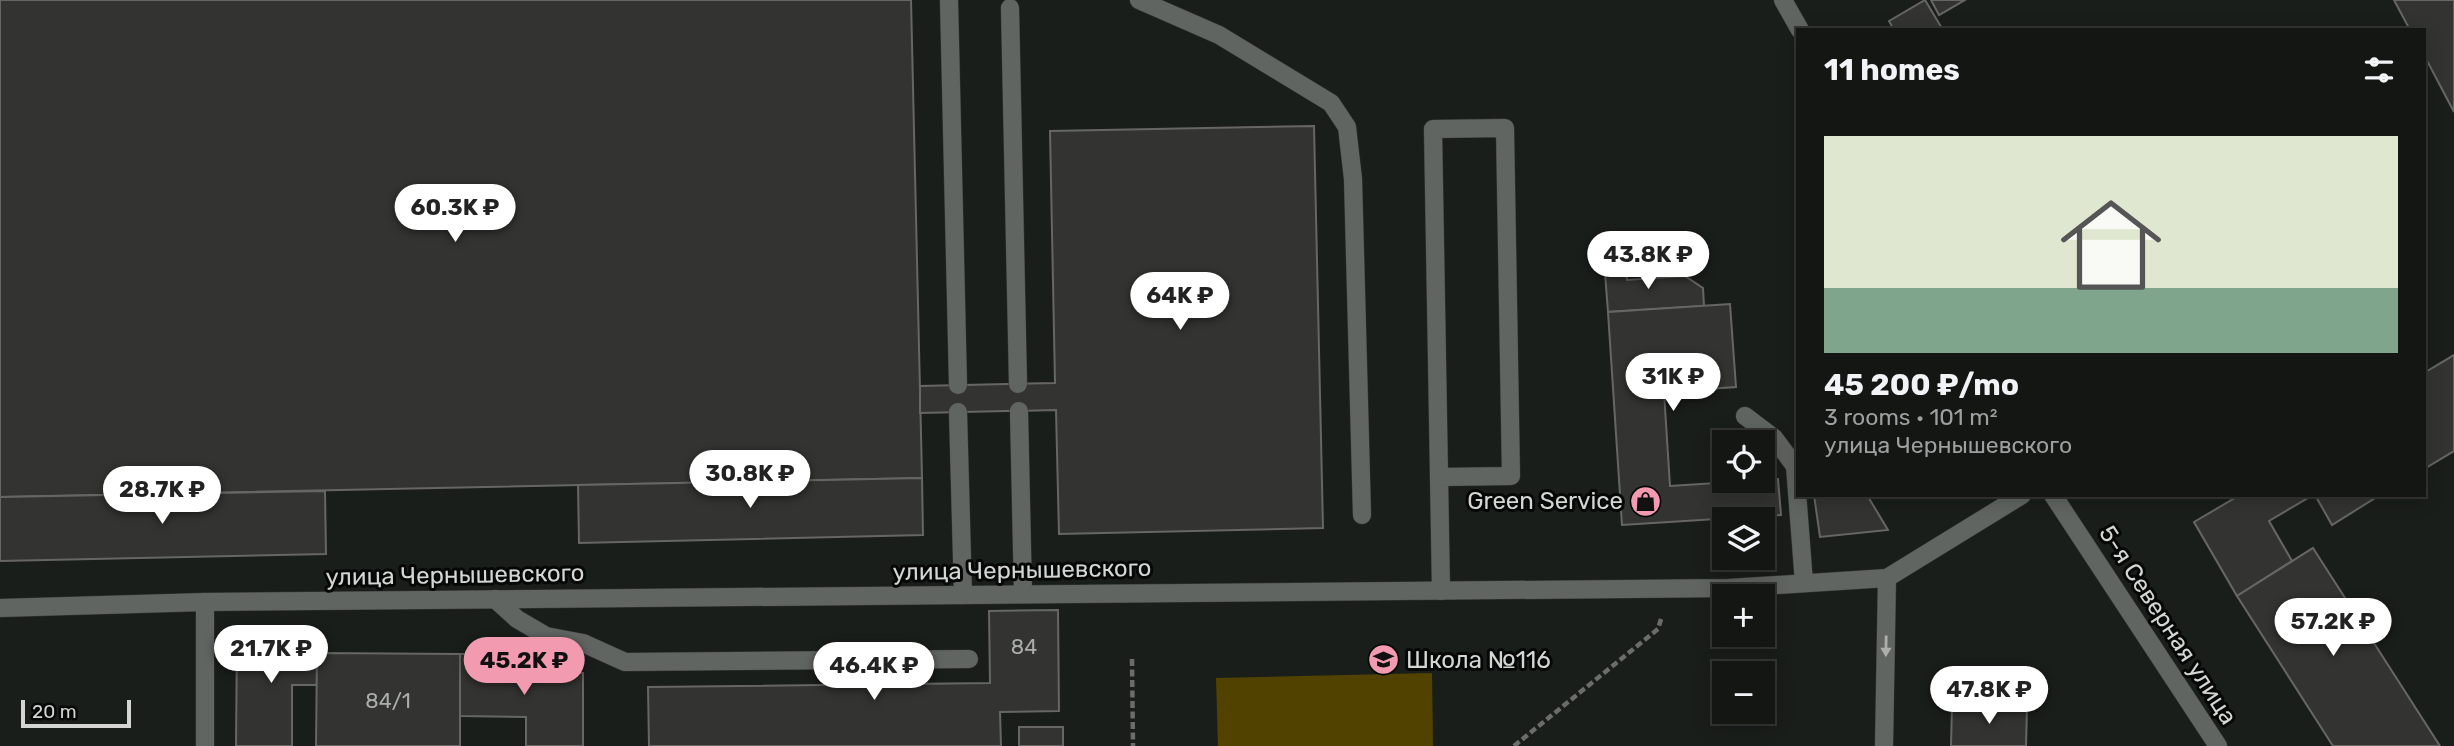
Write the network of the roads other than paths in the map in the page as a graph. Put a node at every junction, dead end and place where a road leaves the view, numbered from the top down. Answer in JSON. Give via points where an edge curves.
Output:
{"nodes":[{"id":1,"x":949,"y":0,"type":"edge"},
{"id":2,"x":1139,"y":0,"type":"edge"},
{"id":3,"x":1783,"y":0,"type":"edge"},
{"id":4,"x":1010,"y":8,"type":"dead end"},
{"id":5,"x":1799,"y":28,"type":"edge"},
{"id":6,"x":1018,"y":384,"type":"dead end"},
{"id":7,"x":958,"y":385,"type":"dead end"},
{"id":8,"x":1019,"y":411,"type":"dead end"},
{"id":9,"x":958,"y":412,"type":"dead end"},
{"id":10,"x":1745,"y":416,"type":"dead end"},
{"id":11,"x":1439,"y":477,"type":"junction"},
{"id":12,"x":1796,"y":479,"type":"edge"},
{"id":13,"x":1797,"y":497,"type":"edge"},
{"id":14,"x":2019,"y":497,"type":"edge"},
{"id":15,"x":2054,"y":497,"type":"edge"},
{"id":16,"x":1363,"y":515,"type":"dead end"},
{"id":17,"x":1887,"y":578,"type":"junction"},
{"id":18,"x":1804,"y":583,"type":"junction"},
{"id":19,"x":1441,"y":591,"type":"junction"},
{"id":20,"x":1023,"y":594,"type":"junction"},
{"id":21,"x":963,"y":595,"type":"junction"},
{"id":22,"x":495,"y":599,"type":"junction"},
{"id":23,"x":205,"y":602,"type":"junction"},
{"id":24,"x":0,"y":608,"type":"edge"},
{"id":25,"x":969,"y":659,"type":"dead end"},
{"id":26,"x":205,"y":746,"type":"edge"},
{"id":27,"x":1884,"y":746,"type":"edge"},
{"id":28,"x":2218,"y":746,"type":"edge"}],
"edges":[{"from":1,"to":7,"type":"street"},
{"from":2,"to":16,"type":"street","via":[[1219,36],[1331,103],[1347,127],[1353,178]]},
{"from":3,"to":5,"type":"street"},
{"from":4,"to":6,"type":"street"},
{"from":8,"to":20,"type":"street"},
{"from":9,"to":21,"type":"street"},
{"from":10,"to":12,"type":"street","via":[[1774,438],[1795,466]]},
{"from":11,"to":11,"type":"street","via":[[1433,129],[1505,128],[1511,476]]},
{"from":11,"to":19,"type":"street"},
{"from":13,"to":18,"type":"street"},
{"from":14,"to":17,"type":"street","name":"улица Чернышевского"},
{"from":15,"to":28,"type":"street","name":"5-я Северная улица"},
{"from":17,"to":18,"type":"street","name":"улица Чернышевского"},
{"from":17,"to":27,"type":"street","one_way":true},
{"from":18,"to":19,"type":"street","name":"улица Чернышевского"},
{"from":19,"to":20,"type":"street","name":"улица Чернышевского"},
{"from":20,"to":21,"type":"street","name":"улица Чернышевского"},
{"from":21,"to":22,"type":"street","name":"улица Чернышевского"},
{"from":22,"to":23,"type":"street","name":"улица Чернышевского"},
{"from":22,"to":25,"type":"street","via":[[546,636],[583,643],[625,662]]},
{"from":23,"to":24,"type":"street","name":"улица Чернышевского"},
{"from":23,"to":26,"type":"street"}]}
